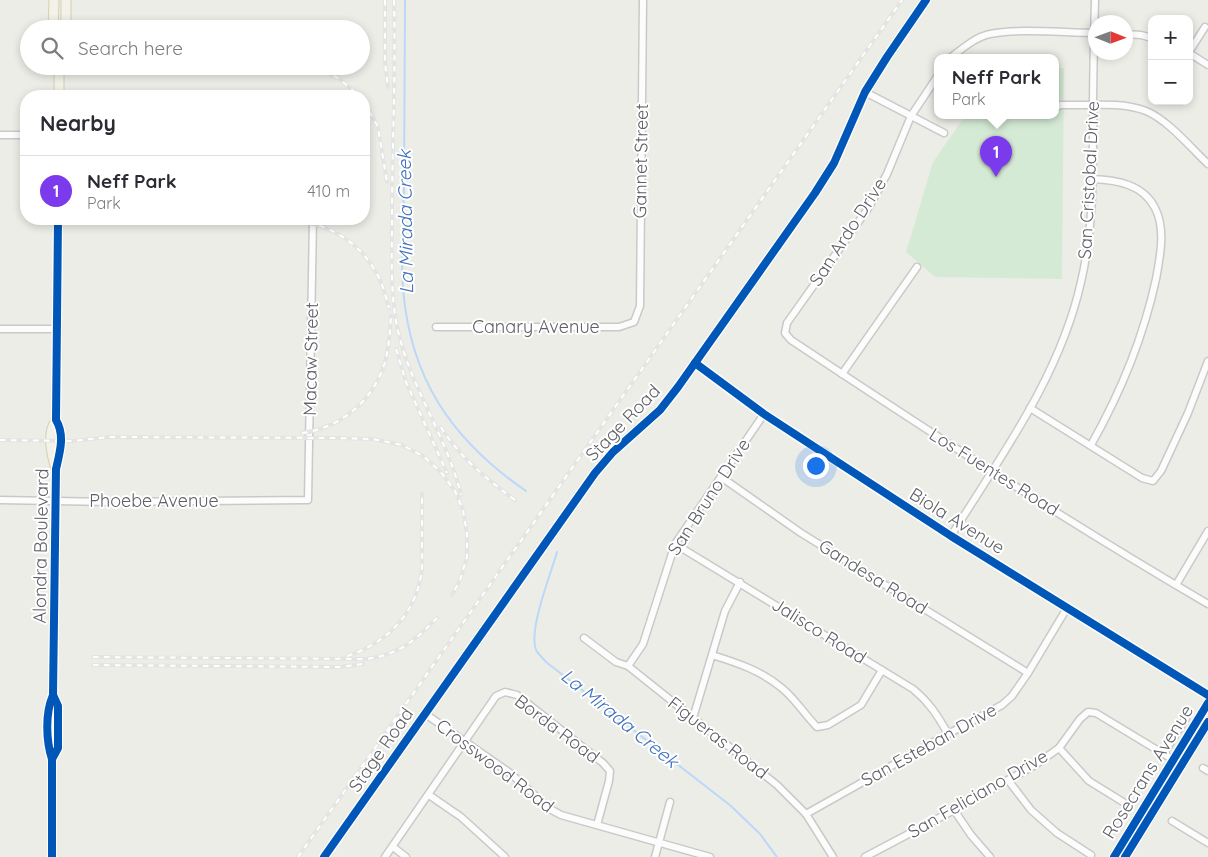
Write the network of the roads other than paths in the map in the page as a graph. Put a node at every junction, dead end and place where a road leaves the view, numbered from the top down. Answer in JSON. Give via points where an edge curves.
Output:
{"nodes":[{"id":1,"x":54,"y":0,"type":"edge"},
{"id":2,"x":66,"y":0,"type":"edge"},
{"id":3,"x":643,"y":0,"type":"edge"},
{"id":4,"x":926,"y":0,"type":"edge"},
{"id":5,"x":1095,"y":0,"type":"edge"},
{"id":6,"x":1095,"y":15,"type":"edge"},
{"id":7,"x":53,"y":20,"type":"edge"},
{"id":8,"x":66,"y":20,"type":"edge"},
{"id":9,"x":1205,"y":27,"type":"dead end"},
{"id":10,"x":1088,"y":33,"type":"edge"},
{"id":11,"x":1133,"y":34,"type":"edge"},
{"id":12,"x":1148,"y":37,"type":"edge"},
{"id":13,"x":1193,"y":46,"type":"edge"},
{"id":14,"x":955,"y":54,"type":"edge"},
{"id":15,"x":1193,"y":55,"type":"edge"},
{"id":16,"x":1094,"y":60,"type":"edge"},
{"id":17,"x":1208,"y":65,"type":"edge"},
{"id":18,"x":59,"y":75,"type":"edge"},
{"id":19,"x":934,"y":82,"type":"edge"},
{"id":20,"x":59,"y":90,"type":"edge"},
{"id":21,"x":865,"y":92,"type":"junction"},
{"id":22,"x":1059,"y":106,"type":"edge"},
{"id":23,"x":1092,"y":106,"type":"junction"},
{"id":24,"x":911,"y":116,"type":"junction"},
{"id":25,"x":944,"y":133,"type":"dead end"},
{"id":26,"x":0,"y":135,"type":"edge"},
{"id":27,"x":20,"y":135,"type":"edge"},
{"id":28,"x":1208,"y":164,"type":"edge"},
{"id":29,"x":1092,"y":179,"type":"junction"},
{"id":30,"x":58,"y":225,"type":"edge"},
{"id":31,"x":313,"y":225,"type":"edge"},
{"id":32,"x":917,"y":267,"type":"dead end"},
{"id":33,"x":634,"y":322,"type":"joint"},
{"id":34,"x":0,"y":328,"type":"edge"},
{"id":35,"x":436,"y":328,"type":"dead end"},
{"id":36,"x":57,"y":329,"type":"junction"},
{"id":37,"x":785,"y":333,"type":"joint"},
{"id":38,"x":1208,"y":361,"type":"edge"},
{"id":39,"x":695,"y":363,"type":"junction"},
{"id":40,"x":842,"y":374,"type":"junction"},
{"id":41,"x":1030,"y":408,"type":"junction"},
{"id":42,"x":764,"y":414,"type":"junction"},
{"id":43,"x":1091,"y":445,"type":"junction"},
{"id":44,"x":991,"y":472,"type":"junction"},
{"id":45,"x":721,"y":476,"type":"junction"},
{"id":46,"x":0,"y":500,"type":"edge"},
{"id":47,"x":55,"y":500,"type":"junction"},
{"id":48,"x":308,"y":500,"type":"joint"},
{"id":49,"x":1208,"y":531,"type":"edge"},
{"id":50,"x":951,"y":536,"type":"junction"},
{"id":51,"x":675,"y":544,"type":"junction"},
{"id":52,"x":740,"y":582,"type":"junction"},
{"id":53,"x":1176,"y":586,"type":"junction"},
{"id":54,"x":1208,"y":604,"type":"edge"},
{"id":55,"x":1066,"y":608,"type":"junction"},
{"id":56,"x":584,"y":638,"type":"dead end"},
{"id":57,"x":712,"y":656,"type":"junction"},
{"id":58,"x":628,"y":666,"type":"junction"},
{"id":59,"x":882,"y":670,"type":"junction"},
{"id":60,"x":1028,"y":674,"type":"junction"},
{"id":61,"x":1208,"y":695,"type":"edge"},
{"id":62,"x":1208,"y":703,"type":"edge"},
{"id":63,"x":424,"y":713,"type":"junction"},
{"id":64,"x":693,"y":718,"type":"junction"},
{"id":65,"x":1186,"y":718,"type":"dead end"},
{"id":66,"x":1208,"y":722,"type":"edge"},
{"id":67,"x":948,"y":734,"type":"junction"},
{"id":68,"x":465,"y":741,"type":"junction"},
{"id":69,"x":1058,"y":748,"type":"junction"},
{"id":70,"x":1164,"y":753,"type":"junction"},
{"id":71,"x":1178,"y":762,"type":"junction"},
{"id":72,"x":1008,"y":780,"type":"junction"},
{"id":73,"x":429,"y":795,"type":"junction"},
{"id":74,"x":670,"y":802,"type":"dead end"},
{"id":75,"x":1123,"y":802,"type":"dead end"},
{"id":76,"x":954,"y":810,"type":"junction"},
{"id":77,"x":806,"y":814,"type":"junction"},
{"id":78,"x":1172,"y":821,"type":"dead end"},
{"id":79,"x":597,"y":825,"type":"junction"},
{"id":80,"x":660,"y":843,"type":"junction"},
{"id":81,"x":1208,"y":843,"type":"edge"},
{"id":82,"x":393,"y":847,"type":"junction"},
{"id":83,"x":1091,"y":854,"type":"dead end"},
{"id":84,"x":52,"y":857,"type":"edge"},
{"id":85,"x":324,"y":857,"type":"edge"},
{"id":86,"x":385,"y":857,"type":"edge"},
{"id":87,"x":406,"y":857,"type":"edge"},
{"id":88,"x":505,"y":857,"type":"edge"},
{"id":89,"x":656,"y":857,"type":"edge"},
{"id":90,"x":710,"y":857,"type":"edge"},
{"id":91,"x":833,"y":857,"type":"edge"},
{"id":92,"x":865,"y":857,"type":"edge"},
{"id":93,"x":990,"y":857,"type":"edge"},
{"id":94,"x":1114,"y":857,"type":"edge"},
{"id":95,"x":1125,"y":857,"type":"edge"}],
"edges":[{"from":1,"to":7,"type":"main road"},
{"from":2,"to":8,"type":"main road"},
{"from":3,"to":33,"type":"street","name":"Gannet Street","via":[[640,306]]},
{"from":4,"to":21,"type":"main road","name":"Stage Road"},
{"from":5,"to":6,"type":"street","name":"San Cristobal Drive"},
{"from":9,"to":13,"type":"street"},
{"from":10,"to":14,"type":"street","via":[[989,34]]},
{"from":11,"to":12,"type":"street"},
{"from":15,"to":17,"type":"street"},
{"from":16,"to":23,"type":"street","name":"San Cristobal Drive"},
{"from":18,"to":20,"type":"main road"},
{"from":19,"to":24,"type":"street","name":"San Ardo Drive"},
{"from":21,"to":24,"type":"street"},
{"from":21,"to":39,"type":"main road","name":"Stage Road","via":[[834,163]]},
{"from":22,"to":23,"type":"street"},
{"from":23,"to":28,"type":"street","via":[[1125,106],[1147,112]]},
{"from":23,"to":29,"type":"street","name":"San Cristobal Drive"},
{"from":24,"to":25,"type":"street"},
{"from":24,"to":37,"type":"street","name":"San Ardo Drive","via":[[887,174],[869,207],[787,323]]},
{"from":26,"to":27,"type":"street"},
{"from":29,"to":41,"type":"street","name":"San Cristobal Drive","via":[[1089,235],[1079,291],[1070,323]]},
{"from":29,"to":43,"type":"street","via":[[1129,184],[1142,193],[1155,208],[1161,228],[1161,244],[1149,309],[1137,350]]},
{"from":30,"to":36,"type":"main road","name":"Alondra Boulevard"},
{"from":31,"to":48,"type":"street","name":"Macaw Street"},
{"from":32,"to":40,"type":"street"},
{"from":33,"to":35,"type":"street","name":"Canary Avenue","via":[[619,327]]},
{"from":34,"to":36,"type":"street"},
{"from":36,"to":47,"type":"main road","name":"Alondra Boulevard","via":[[56,420],[51,428],[51,450],[56,469]]},
{"from":37,"to":40,"type":"street","name":"Los Fuentes Road"},
{"from":38,"to":43,"type":"street","via":[[1188,413],[1161,471],[1153,481],[1142,478]]},
{"from":39,"to":42,"type":"street","name":"Biola Avenue"},
{"from":39,"to":63,"type":"main road","name":"Stage Road","via":[[660,410],[613,452],[595,473]]},
{"from":40,"to":44,"type":"street","name":"Los Fuentes Road"},
{"from":41,"to":43,"type":"street"},
{"from":41,"to":44,"type":"street","name":"San Cristobal Drive"},
{"from":42,"to":45,"type":"street","name":"San Bruno Drive"},
{"from":42,"to":50,"type":"street","name":"Biola Avenue"},
{"from":44,"to":50,"type":"street","name":"San Cristobal Drive"},
{"from":44,"to":53,"type":"street","name":"Los Fuentes Road"},
{"from":45,"to":51,"type":"street","name":"San Bruno Drive"},
{"from":45,"to":60,"type":"street","name":"Gandesa Road","via":[[801,532]]},
{"from":46,"to":47,"type":"street","name":"Phoebe Avenue"},
{"from":47,"to":48,"type":"street","name":"Phoebe Avenue"},
{"from":47,"to":84,"type":"main road","name":"Alondra Boulevard","via":[[53,695],[58,706],[58,748],[52,759]]},
{"from":49,"to":53,"type":"street"},
{"from":50,"to":55,"type":"street","name":"Biola Avenue"},
{"from":51,"to":52,"type":"street","name":"Jalisco Road"},
{"from":51,"to":58,"type":"street","name":"San Bruno Drive","via":[[650,626],[643,644]]},
{"from":52,"to":57,"type":"street","via":[[725,611]]},
{"from":52,"to":59,"type":"street","name":"Jalisco Road"},
{"from":53,"to":54,"type":"street","name":"Los Fuentes Road"},
{"from":55,"to":60,"type":"street","name":"San Esteban Drive"},
{"from":55,"to":61,"type":"street","name":"Biola Avenue"},
{"from":56,"to":58,"type":"street","name":"Figueras Road","via":[[616,662]]},
{"from":57,"to":59,"type":"street","via":[[761,673],[783,689],[817,728],[861,705]]},
{"from":57,"to":64,"type":"street"},
{"from":58,"to":64,"type":"street","name":"Figueras Road"},
{"from":59,"to":67,"type":"street","name":"Jalisco Road","via":[[928,701]]},
{"from":60,"to":67,"type":"street","name":"San Esteban Drive","via":[[1002,706]]},
{"from":62,"to":71,"type":"main road","name":"Rosecrans Avenue"},
{"from":63,"to":68,"type":"street","name":"Crosswood Road"},
{"from":63,"to":85,"type":"main road","name":"Stage Road"},
{"from":64,"to":77,"type":"street","name":"Figueras Road","via":[[777,785]]},
{"from":65,"to":70,"type":"street"},
{"from":66,"to":71,"type":"main road","name":"Rosecrans Avenue"},
{"from":67,"to":77,"type":"street","name":"San Esteban Drive"},
{"from":68,"to":73,"type":"street"},
{"from":68,"to":79,"type":"street","name":"Crosswood Road","via":[[510,773],[550,809]]},
{"from":68,"to":79,"type":"street","name":"Borda Road","via":[[496,696],[505,692],[517,696],[610,771]]},
{"from":69,"to":70,"type":"street","name":"San Feliciano Drive","via":[[1088,712],[1096,713]]},
{"from":69,"to":72,"type":"street","name":"San Feliciano Drive"},
{"from":69,"to":75,"type":"street","via":[[1089,781]]},
{"from":70,"to":71,"type":"street"},
{"from":71,"to":94,"type":"main road","name":"Rosecrans Avenue"},
{"from":71,"to":95,"type":"main road","name":"Rosecrans Avenue"},
{"from":72,"to":76,"type":"street","name":"San Feliciano Drive"},
{"from":72,"to":83,"type":"street","via":[[1031,810],[1057,833]]},
{"from":73,"to":82,"type":"street"},
{"from":73,"to":88,"type":"street","via":[[461,817]]},
{"from":74,"to":80,"type":"street"},
{"from":76,"to":92,"type":"street","name":"San Feliciano Drive"},
{"from":76,"to":93,"type":"street"},
{"from":77,"to":91,"type":"street","name":"Figueras Road"},
{"from":78,"to":81,"type":"street"},
{"from":79,"to":80,"type":"street","name":"Crosswood Road"},
{"from":80,"to":89,"type":"street"},
{"from":80,"to":90,"type":"street","name":"Crosswood Road"},
{"from":82,"to":86,"type":"street"},
{"from":82,"to":87,"type":"street"}]}
